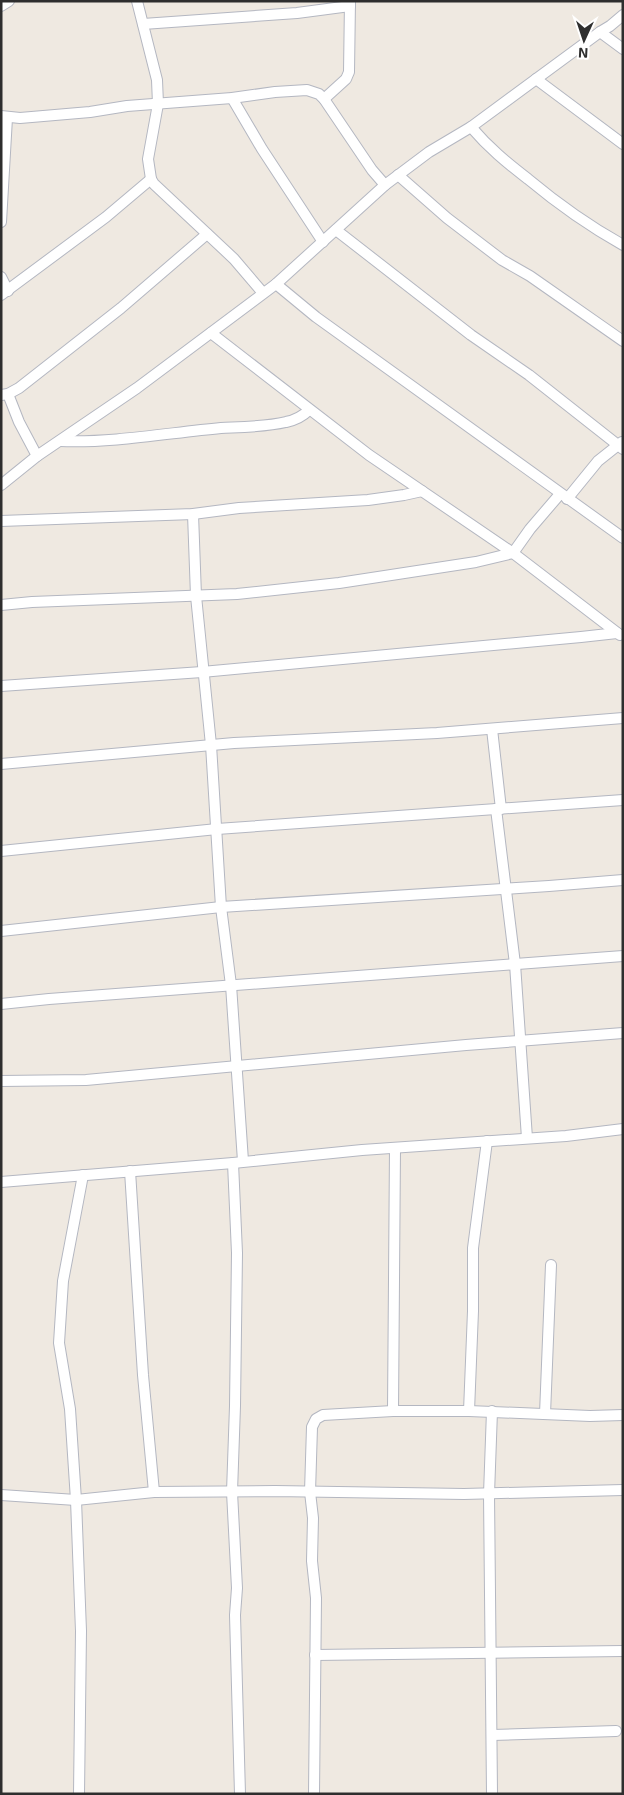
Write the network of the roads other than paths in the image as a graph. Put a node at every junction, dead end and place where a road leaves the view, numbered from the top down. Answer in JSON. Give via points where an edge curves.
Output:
{"nodes":[{"id":1,"x":9,"y":1,"type":"edge"},
{"id":2,"x":137,"y":1,"type":"edge"},
{"id":3,"x":350,"y":4,"type":"edge"},
{"id":4,"x":1,"y":6,"type":"edge"},
{"id":5,"x":623,"y":15,"type":"edge"},
{"id":6,"x":143,"y":24,"type":"junction"},
{"id":7,"x":600,"y":32,"type":"junction"},
{"id":8,"x":623,"y":49,"type":"edge"},
{"id":9,"x":536,"y":79,"type":"junction"},
{"id":10,"x":232,"y":98,"type":"junction"},
{"id":11,"x":324,"y":99,"type":"junction"},
{"id":12,"x":158,"y":104,"type":"junction"},
{"id":13,"x":4,"y":117,"type":"edge"},
{"id":14,"x":471,"y":128,"type":"junction"},
{"id":15,"x":623,"y":144,"type":"edge"},
{"id":16,"x":398,"y":175,"type":"junction"},
{"id":17,"x":151,"y":179,"type":"junction"},
{"id":18,"x":385,"y":185,"type":"junction"},
{"id":19,"x":1,"y":222,"type":"edge"},
{"id":20,"x":336,"y":230,"type":"junction"},
{"id":21,"x":207,"y":234,"type":"junction"},
{"id":22,"x":323,"y":242,"type":"junction"},
{"id":23,"x":623,"y":245,"type":"edge"},
{"id":24,"x":1,"y":277,"type":"edge"},
{"id":25,"x":276,"y":284,"type":"junction"},
{"id":26,"x":5,"y":293,"type":"edge"},
{"id":27,"x":263,"y":293,"type":"junction"},
{"id":28,"x":211,"y":333,"type":"junction"},
{"id":29,"x":623,"y":341,"type":"edge"},
{"id":30,"x":5,"y":394,"type":"edge"},
{"id":31,"x":309,"y":410,"type":"junction"},
{"id":32,"x":60,"y":441,"type":"junction"},
{"id":33,"x":621,"y":445,"type":"edge"},
{"id":34,"x":37,"y":456,"type":"junction"},
{"id":35,"x":1,"y":485,"type":"edge"},
{"id":36,"x":422,"y":490,"type":"junction"},
{"id":37,"x":564,"y":496,"type":"junction"},
{"id":38,"x":193,"y":514,"type":"junction"},
{"id":39,"x":1,"y":521,"type":"edge"},
{"id":40,"x":623,"y":538,"type":"edge"},
{"id":41,"x":513,"y":553,"type":"junction"},
{"id":42,"x":196,"y":596,"type":"junction"},
{"id":43,"x":1,"y":605,"type":"edge"},
{"id":44,"x":620,"y":635,"type":"edge"},
{"id":45,"x":202,"y":672,"type":"junction"},
{"id":46,"x":1,"y":686,"type":"edge"},
{"id":47,"x":623,"y":718,"type":"edge"},
{"id":48,"x":492,"y":729,"type":"junction"},
{"id":49,"x":210,"y":745,"type":"junction"},
{"id":50,"x":1,"y":764,"type":"edge"},
{"id":51,"x":623,"y":800,"type":"edge"},
{"id":52,"x":499,"y":809,"type":"junction"},
{"id":53,"x":217,"y":829,"type":"junction"},
{"id":54,"x":1,"y":851,"type":"edge"},
{"id":55,"x":623,"y":880,"type":"edge"},
{"id":56,"x":506,"y":889,"type":"junction"},
{"id":57,"x":221,"y":907,"type":"junction"},
{"id":58,"x":1,"y":931,"type":"edge"},
{"id":59,"x":623,"y":956,"type":"edge"},
{"id":60,"x":515,"y":964,"type":"junction"},
{"id":61,"x":231,"y":985,"type":"junction"},
{"id":62,"x":1,"y":1004,"type":"edge"},
{"id":63,"x":623,"y":1033,"type":"edge"},
{"id":64,"x":521,"y":1040,"type":"junction"},
{"id":65,"x":236,"y":1067,"type":"junction"},
{"id":66,"x":1,"y":1081,"type":"edge"},
{"id":67,"x":623,"y":1129,"type":"edge"},
{"id":68,"x":527,"y":1138,"type":"junction"},
{"id":69,"x":486,"y":1141,"type":"junction"},
{"id":70,"x":395,"y":1148,"type":"junction"},
{"id":71,"x":238,"y":1162,"type":"junction"},
{"id":72,"x":130,"y":1171,"type":"junction"},
{"id":73,"x":83,"y":1175,"type":"junction"},
{"id":74,"x":1,"y":1182,"type":"edge"},
{"id":75,"x":551,"y":1265,"type":"dead end"},
{"id":76,"x":393,"y":1411,"type":"junction"},
{"id":77,"x":469,"y":1411,"type":"junction"},
{"id":78,"x":492,"y":1411,"type":"junction"},
{"id":79,"x":545,"y":1414,"type":"junction"},
{"id":80,"x":623,"y":1415,"type":"edge"},
{"id":81,"x":623,"y":1490,"type":"edge"},
{"id":82,"x":154,"y":1492,"type":"junction"},
{"id":83,"x":232,"y":1492,"type":"junction"},
{"id":84,"x":310,"y":1492,"type":"junction"},
{"id":85,"x":1,"y":1494,"type":"edge"},
{"id":86,"x":489,"y":1494,"type":"junction"},
{"id":87,"x":76,"y":1500,"type":"junction"},
{"id":88,"x":623,"y":1652,"type":"edge"},
{"id":89,"x":491,"y":1654,"type":"junction"},
{"id":90,"x":316,"y":1655,"type":"junction"},
{"id":91,"x":616,"y":1731,"type":"dead end"},
{"id":92,"x":492,"y":1735,"type":"junction"},
{"id":93,"x":79,"y":1794,"type":"edge"},
{"id":94,"x":240,"y":1794,"type":"edge"},
{"id":95,"x":314,"y":1794,"type":"edge"},
{"id":96,"x":492,"y":1794,"type":"edge"}],
"edges":[{"from":1,"to":4,"type":"street"},
{"from":2,"to":6,"type":"street"},
{"from":3,"to":6,"type":"street","via":[[297,13]]},
{"from":3,"to":11,"type":"street","via":[[349,72],[346,79]]},
{"from":5,"to":7,"type":"street"},
{"from":6,"to":12,"type":"street","via":[[157,80]]},
{"from":7,"to":8,"type":"street"},
{"from":7,"to":9,"type":"street"},
{"from":9,"to":14,"type":"street"},
{"from":9,"to":15,"type":"street"},
{"from":10,"to":11,"type":"street","via":[[308,90]]},
{"from":10,"to":12,"type":"street"},
{"from":10,"to":22,"type":"street"},
{"from":11,"to":18,"type":"street"},
{"from":12,"to":13,"type":"street"},
{"from":12,"to":17,"type":"street","via":[[148,159]]},
{"from":13,"to":19,"type":"street"},
{"from":14,"to":16,"type":"street","via":[[429,152]]},
{"from":14,"to":23,"type":"street","via":[[488,147],[556,203]]},
{"from":16,"to":18,"type":"street"},
{"from":16,"to":29,"type":"street","via":[[502,260]]},
{"from":17,"to":21,"type":"street"},
{"from":17,"to":26,"type":"street"},
{"from":18,"to":20,"type":"street"},
{"from":20,"to":22,"type":"street"},
{"from":20,"to":33,"type":"street","via":[[457,325]]},
{"from":21,"to":27,"type":"street"},
{"from":21,"to":30,"type":"street","via":[[121,308],[19,388]]},
{"from":22,"to":25,"type":"street"},
{"from":24,"to":26,"type":"street"},
{"from":25,"to":27,"type":"street"},
{"from":25,"to":37,"type":"street","via":[[316,317]]},
{"from":27,"to":28,"type":"street"},
{"from":28,"to":31,"type":"street"},
{"from":28,"to":32,"type":"street"},
{"from":30,"to":34,"type":"street"},
{"from":31,"to":32,"type":"street","via":[[302,417],[288,422],[257,427],[221,428],[104,442]]},
{"from":31,"to":36,"type":"street"},
{"from":32,"to":34,"type":"street"},
{"from":33,"to":37,"type":"street","via":[[598,461]]},
{"from":34,"to":35,"type":"street"},
{"from":36,"to":38,"type":"street","via":[[368,500]]},
{"from":36,"to":41,"type":"street"},
{"from":37,"to":40,"type":"street"},
{"from":37,"to":41,"type":"street","via":[[530,529]]},
{"from":38,"to":39,"type":"street"},
{"from":38,"to":42,"type":"street"},
{"from":41,"to":42,"type":"street","via":[[476,562],[339,583]]},
{"from":41,"to":44,"type":"street"},
{"from":42,"to":43,"type":"street"},
{"from":42,"to":45,"type":"street"},
{"from":44,"to":45,"type":"street"},
{"from":45,"to":46,"type":"street"},
{"from":45,"to":49,"type":"street"},
{"from":47,"to":48,"type":"street"},
{"from":48,"to":49,"type":"street"},
{"from":48,"to":52,"type":"street"},
{"from":49,"to":50,"type":"street"},
{"from":49,"to":53,"type":"street"},
{"from":51,"to":52,"type":"street"},
{"from":52,"to":53,"type":"street"},
{"from":52,"to":56,"type":"street"},
{"from":53,"to":54,"type":"street"},
{"from":53,"to":57,"type":"street"},
{"from":55,"to":56,"type":"street"},
{"from":56,"to":57,"type":"street"},
{"from":56,"to":60,"type":"street"},
{"from":57,"to":58,"type":"street"},
{"from":57,"to":61,"type":"street"},
{"from":59,"to":60,"type":"street"},
{"from":60,"to":61,"type":"street"},
{"from":60,"to":64,"type":"street"},
{"from":61,"to":62,"type":"street"},
{"from":61,"to":65,"type":"street"},
{"from":63,"to":64,"type":"street"},
{"from":64,"to":65,"type":"street"},
{"from":64,"to":68,"type":"street"},
{"from":65,"to":66,"type":"street","via":[[86,1080]]},
{"from":65,"to":71,"type":"street"},
{"from":67,"to":68,"type":"street"},
{"from":68,"to":69,"type":"street"},
{"from":69,"to":70,"type":"street"},
{"from":69,"to":77,"type":"street","via":[[472,1248]]},
{"from":70,"to":71,"type":"street"},
{"from":70,"to":76,"type":"street"},
{"from":71,"to":72,"type":"street"},
{"from":71,"to":83,"type":"street"},
{"from":72,"to":73,"type":"street"},
{"from":72,"to":82,"type":"street"},
{"from":73,"to":74,"type":"street"},
{"from":73,"to":87,"type":"street","via":[[63,1281],[59,1343],[70,1409]]},
{"from":75,"to":79,"type":"street"},
{"from":76,"to":77,"type":"street"},
{"from":76,"to":84,"type":"street","via":[[316,1418],[312,1427]]},
{"from":77,"to":78,"type":"street"},
{"from":78,"to":79,"type":"street"},
{"from":78,"to":86,"type":"street"},
{"from":79,"to":80,"type":"street"},
{"from":81,"to":86,"type":"street"},
{"from":82,"to":83,"type":"street"},
{"from":82,"to":87,"type":"street"},
{"from":83,"to":84,"type":"street"},
{"from":83,"to":94,"type":"street"},
{"from":84,"to":86,"type":"street"},
{"from":84,"to":90,"type":"street","via":[[316,1585]]},
{"from":85,"to":87,"type":"street"},
{"from":86,"to":89,"type":"street"},
{"from":87,"to":93,"type":"street","via":[[81,1631]]},
{"from":88,"to":89,"type":"street"},
{"from":89,"to":90,"type":"street"},
{"from":89,"to":92,"type":"street"},
{"from":90,"to":95,"type":"street"},
{"from":91,"to":92,"type":"street"},
{"from":92,"to":96,"type":"street"}]}
